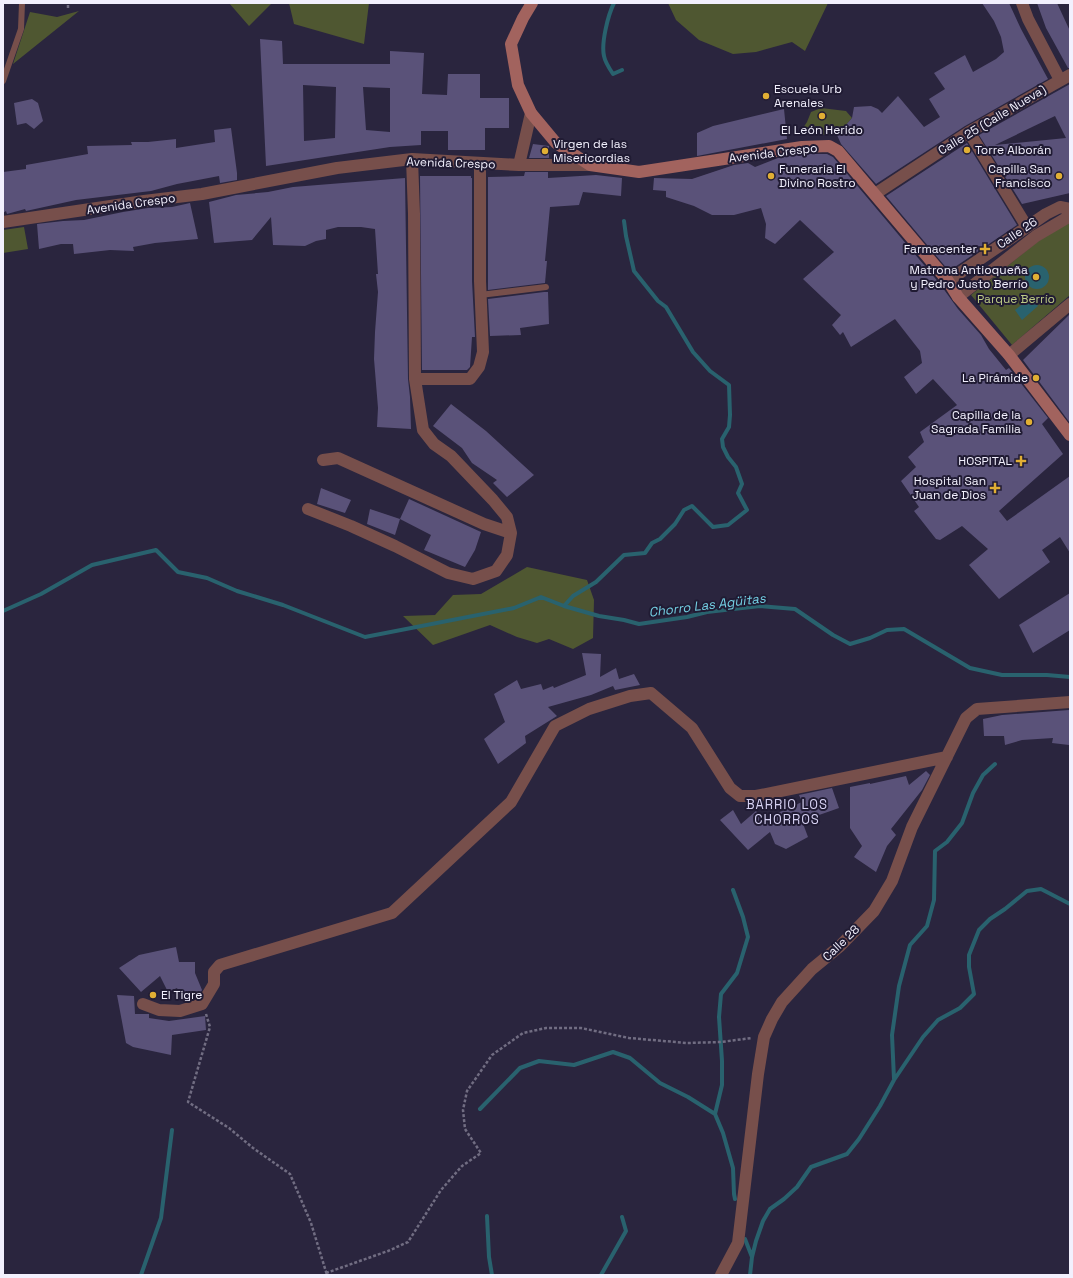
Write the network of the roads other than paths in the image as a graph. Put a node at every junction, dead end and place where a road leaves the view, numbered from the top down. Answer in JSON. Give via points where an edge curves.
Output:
{"nodes":[{"id":1,"x":22,"y":3,"type":"edge"},
{"id":2,"x":532,"y":3,"type":"edge"},
{"id":3,"x":1022,"y":3,"type":"edge"},
{"id":4,"x":1065,"y":77,"type":"edge"},
{"id":5,"x":3,"y":81,"type":"edge"},
{"id":6,"x":532,"y":113,"type":"junction"},
{"id":7,"x":970,"y":132,"type":"junction"},
{"id":8,"x":412,"y":159,"type":"junction"},
{"id":9,"x":480,"y":163,"type":"junction"},
{"id":10,"x":519,"y":165,"type":"junction"},
{"id":11,"x":590,"y":165,"type":"junction"},
{"id":12,"x":875,"y":194,"type":"junction"},
{"id":13,"x":1070,"y":209,"type":"edge"},
{"id":14,"x":1070,"y":216,"type":"edge"},
{"id":15,"x":3,"y":222,"type":"edge"},
{"id":16,"x":1027,"y":227,"type":"junction"},
{"id":17,"x":948,"y":282,"type":"junction"},
{"id":18,"x":546,"y":287,"type":"dead end"},
{"id":19,"x":480,"y":295,"type":"junction"},
{"id":20,"x":958,"y":297,"type":"junction"},
{"id":21,"x":1070,"y":304,"type":"edge"},
{"id":22,"x":1009,"y":355,"type":"junction"},
{"id":23,"x":415,"y":378,"type":"junction"},
{"id":24,"x":1070,"y":435,"type":"edge"},
{"id":25,"x":323,"y":460,"type":"dead end"},
{"id":26,"x":308,"y":509,"type":"dead end"},
{"id":27,"x":511,"y":533,"type":"junction"},
{"id":28,"x":1070,"y":702,"type":"edge"},
{"id":29,"x":947,"y":757,"type":"junction"},
{"id":30,"x":143,"y":1004,"type":"dead end"},
{"id":31,"x":721,"y":1275,"type":"edge"}],
"edges":[{"from":1,"to":5,"type":"lane","via":[[20,29]]},
{"from":2,"to":6,"type":"main road","via":[[511,44],[518,85]]},
{"from":3,"to":4,"type":"street","via":[[1028,20]]},
{"from":4,"to":7,"type":"street","name":"Calle 25 (Calle Nueva)"},
{"from":6,"to":10,"type":"street"},
{"from":6,"to":11,"type":"main road","via":[[556,143]]},
{"from":7,"to":12,"type":"street","name":"Calle 25 (Calle Nueva)"},
{"from":7,"to":16,"type":"street"},
{"from":8,"to":9,"type":"street","name":"Avenida Crespo"},
{"from":8,"to":15,"type":"street","name":"Avenida Crespo","via":[[337,168],[202,194]]},
{"from":8,"to":23,"type":"street"},
{"from":9,"to":10,"type":"street","name":"Avenida Crespo"},
{"from":9,"to":19,"type":"street"},
{"from":10,"to":11,"type":"street","name":"Avenida Crespo"},
{"from":11,"to":12,"type":"main road","name":"Avenida Crespo","via":[[639,172],[802,147],[829,146],[838,151]]},
{"from":12,"to":17,"type":"main road"},
{"from":13,"to":16,"type":"street","name":"Calle 26","via":[[1060,208]]},
{"from":14,"to":20,"type":"street","name":"Calle 26","via":[[1036,236]]},
{"from":16,"to":17,"type":"street","name":"Calle 26"},
{"from":17,"to":20,"type":"main road"},
{"from":18,"to":19,"type":"lane"},
{"from":19,"to":23,"type":"street","via":[[483,352],[479,367],[470,379]]},
{"from":20,"to":22,"type":"main road"},
{"from":21,"to":22,"type":"street"},
{"from":22,"to":24,"type":"main road"},
{"from":23,"to":27,"type":"street","via":[[423,430],[434,444],[451,456],[493,500],[507,517]]},
{"from":25,"to":27,"type":"street","via":[[338,458],[484,524]]},
{"from":26,"to":27,"type":"street","via":[[448,573],[473,579],[496,571],[507,555]]},
{"from":28,"to":29,"type":"street","name":"Calle 28","via":[[977,709],[966,718]]},
{"from":29,"to":30,"type":"street","via":[[756,796],[740,796],[730,788],[692,728],[651,693],[630,696],[590,709],[555,726],[511,802],[392,913],[220,965],[214,972],[214,984],[202,1004],[180,1011],[159,1010]]},
{"from":29,"to":31,"type":"street","name":"Calle 28","via":[[912,827],[892,881],[874,910],[840,946],[812,969],[782,1002],[764,1037],[738,1243]]}]}
